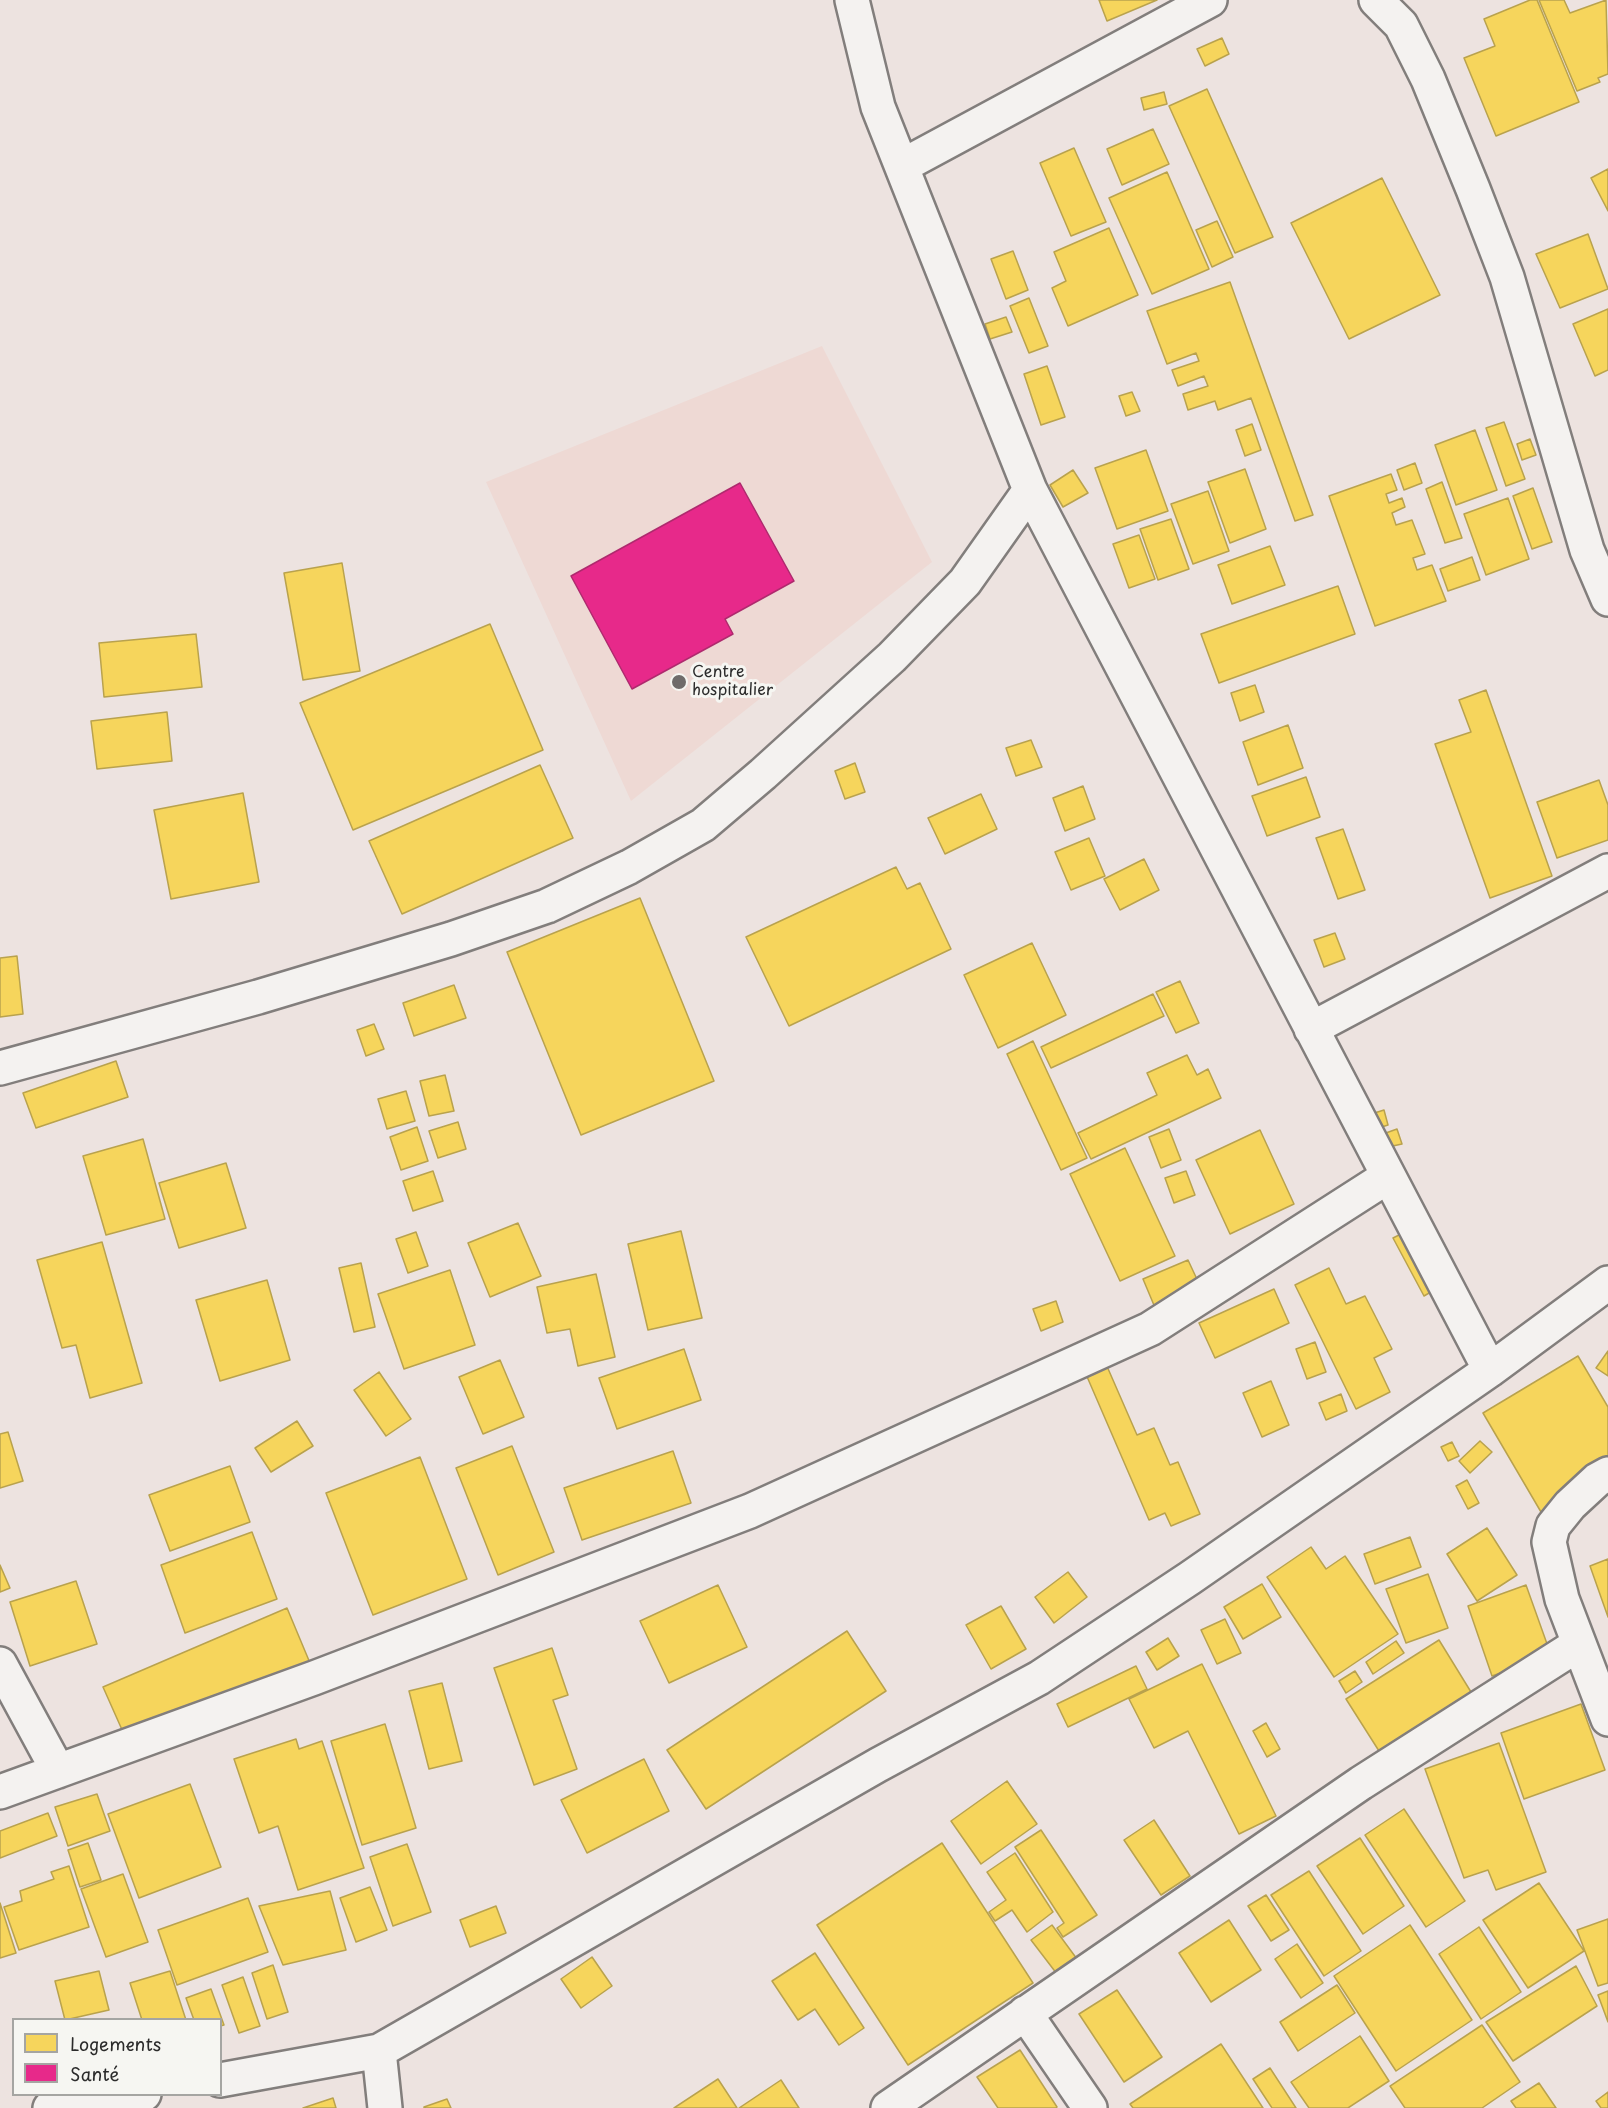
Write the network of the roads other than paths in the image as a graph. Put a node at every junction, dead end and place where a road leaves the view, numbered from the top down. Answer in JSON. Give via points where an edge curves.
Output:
{"nodes":[{"id":1,"x":852,"y":0,"type":"edge"},
{"id":2,"x":1210,"y":0,"type":"edge"},
{"id":3,"x":1376,"y":0,"type":"edge"},
{"id":4,"x":902,"y":166,"type":"junction"},
{"id":5,"x":1030,"y":490,"type":"junction"},
{"id":6,"x":1608,"y":599,"type":"edge"},
{"id":7,"x":1608,"y":871,"type":"edge"},
{"id":8,"x":1311,"y":1029,"type":"junction"},
{"id":9,"x":0,"y":1068,"type":"edge"},
{"id":10,"x":1388,"y":1177,"type":"junction"},
{"id":11,"x":1608,"y":1283,"type":"edge"},
{"id":12,"x":1490,"y":1370,"type":"junction"},
{"id":13,"x":1608,"y":1474,"type":"edge"},
{"id":14,"x":1579,"y":1644,"type":"junction"},
{"id":15,"x":0,"y":1664,"type":"edge"},
{"id":16,"x":1608,"y":1719,"type":"edge"},
{"id":17,"x":58,"y":1771,"type":"junction"},
{"id":18,"x":0,"y":1791,"type":"edge"},
{"id":19,"x":1025,"y":2013,"type":"junction"},
{"id":20,"x":379,"y":2051,"type":"junction"},
{"id":21,"x":222,"y":2080,"type":"edge"},
{"id":22,"x":131,"y":2096,"type":"edge"},
{"id":23,"x":50,"y":2108,"type":"edge"},
{"id":24,"x":385,"y":2108,"type":"edge"},
{"id":25,"x":888,"y":2108,"type":"edge"},
{"id":26,"x":1090,"y":2108,"type":"edge"}],
"edges":[{"from":1,"to":4,"type":"street","via":[[878,107]]},
{"from":2,"to":4,"type":"street"},
{"from":3,"to":6,"type":"street","via":[[1401,25],[1428,79],[1473,189],[1507,277],[1587,550]]},
{"from":4,"to":5,"type":"street"},
{"from":5,"to":8,"type":"street"},
{"from":5,"to":9,"type":"street","via":[[965,582],[892,657],[703,825],[629,867],[547,906],[452,939]]},
{"from":7,"to":8,"type":"street"},
{"from":8,"to":10,"type":"street"},
{"from":10,"to":12,"type":"street"},
{"from":10,"to":17,"type":"street","via":[[1150,1329],[750,1511]]},
{"from":11,"to":12,"type":"street"},
{"from":12,"to":20,"type":"street","via":[[1039,1678],[878,1765]]},
{"from":13,"to":14,"type":"street","via":[[1570,1505],[1553,1526],[1550,1542],[1555,1576]]},
{"from":14,"to":16,"type":"street"},
{"from":14,"to":19,"type":"street","via":[[1361,1783]]},
{"from":15,"to":17,"type":"street"},
{"from":17,"to":18,"type":"street"},
{"from":19,"to":25,"type":"street"},
{"from":19,"to":26,"type":"street"},
{"from":20,"to":21,"type":"street"},
{"from":20,"to":24,"type":"street"},
{"from":22,"to":23,"type":"street"}]}
